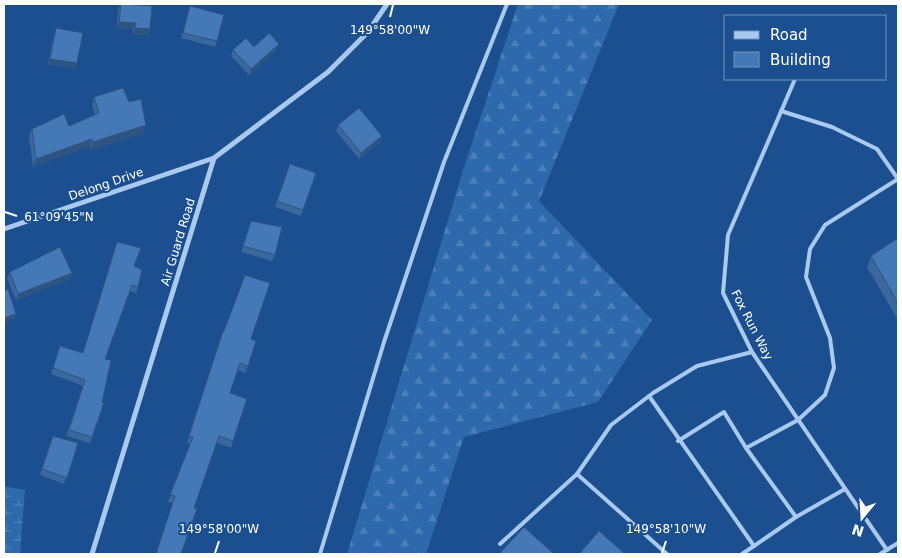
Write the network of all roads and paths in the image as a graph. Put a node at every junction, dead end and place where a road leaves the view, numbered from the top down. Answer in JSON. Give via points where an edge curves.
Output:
{"nodes":[{"id":1,"x":387,"y":4,"type":"edge"},
{"id":2,"x":507,"y":4,"type":"edge"},
{"id":3,"x":795,"y":80,"type":"edge"},
{"id":4,"x":781,"y":111,"type":"junction"},
{"id":5,"x":214,"y":158,"type":"junction"},
{"id":6,"x":898,"y":179,"type":"edge"},
{"id":7,"x":4,"y":229,"type":"edge"},
{"id":8,"x":752,"y":352,"type":"junction"},
{"id":9,"x":649,"y":396,"type":"junction"},
{"id":10,"x":798,"y":420,"type":"junction"},
{"id":11,"x":678,"y":440,"type":"junction"},
{"id":12,"x":746,"y":448,"type":"junction"},
{"id":13,"x":577,"y":474,"type":"junction"},
{"id":14,"x":845,"y":489,"type":"junction"},
{"id":15,"x":796,"y":517,"type":"junction"},
{"id":16,"x":898,"y":542,"type":"edge"},
{"id":17,"x":500,"y":544,"type":"dead end"},
{"id":18,"x":754,"y":546,"type":"junction"},
{"id":19,"x":887,"y":550,"type":"junction"},
{"id":20,"x":92,"y":554,"type":"edge"},
{"id":21,"x":320,"y":554,"type":"edge"},
{"id":22,"x":667,"y":554,"type":"edge"},
{"id":23,"x":742,"y":554,"type":"edge"},
{"id":24,"x":880,"y":554,"type":"edge"}],
"edges":[{"from":1,"to":5,"type":"street","via":[[368,32],[328,72]]},
{"from":2,"to":21,"type":"lane","via":[[444,162],[384,342]]},
{"from":3,"to":4,"type":"lane","name":"Fox Run Way"},
{"from":4,"to":6,"type":"lane","via":[[832,127],[877,149]]},
{"from":4,"to":8,"type":"lane","name":"Fox Run Way","via":[[728,235],[723,293]]},
{"from":5,"to":7,"type":"street","name":"Delong Drive"},
{"from":5,"to":20,"type":"street","name":"Air Guard Road"},
{"from":6,"to":10,"type":"lane","via":[[825,225],[810,249],[806,277],[830,338],[834,368],[824,395]]},
{"from":8,"to":9,"type":"lane","via":[[697,366]]},
{"from":8,"to":10,"type":"lane","name":"Fox Run Way"},
{"from":9,"to":11,"type":"lane"},
{"from":9,"to":13,"type":"lane","via":[[611,425]]},
{"from":10,"to":12,"type":"lane"},
{"from":10,"to":14,"type":"lane","name":"Fox Run Way"},
{"from":11,"to":12,"type":"lane","via":[[724,412]]},
{"from":11,"to":18,"type":"lane"},
{"from":12,"to":15,"type":"lane"},
{"from":13,"to":17,"type":"lane"},
{"from":13,"to":22,"type":"lane"},
{"from":14,"to":15,"type":"lane"},
{"from":14,"to":19,"type":"lane","name":"Fox Run Way"},
{"from":15,"to":18,"type":"lane"},
{"from":16,"to":19,"type":"lane"},
{"from":18,"to":23,"type":"lane"},
{"from":19,"to":24,"type":"lane"}]}
